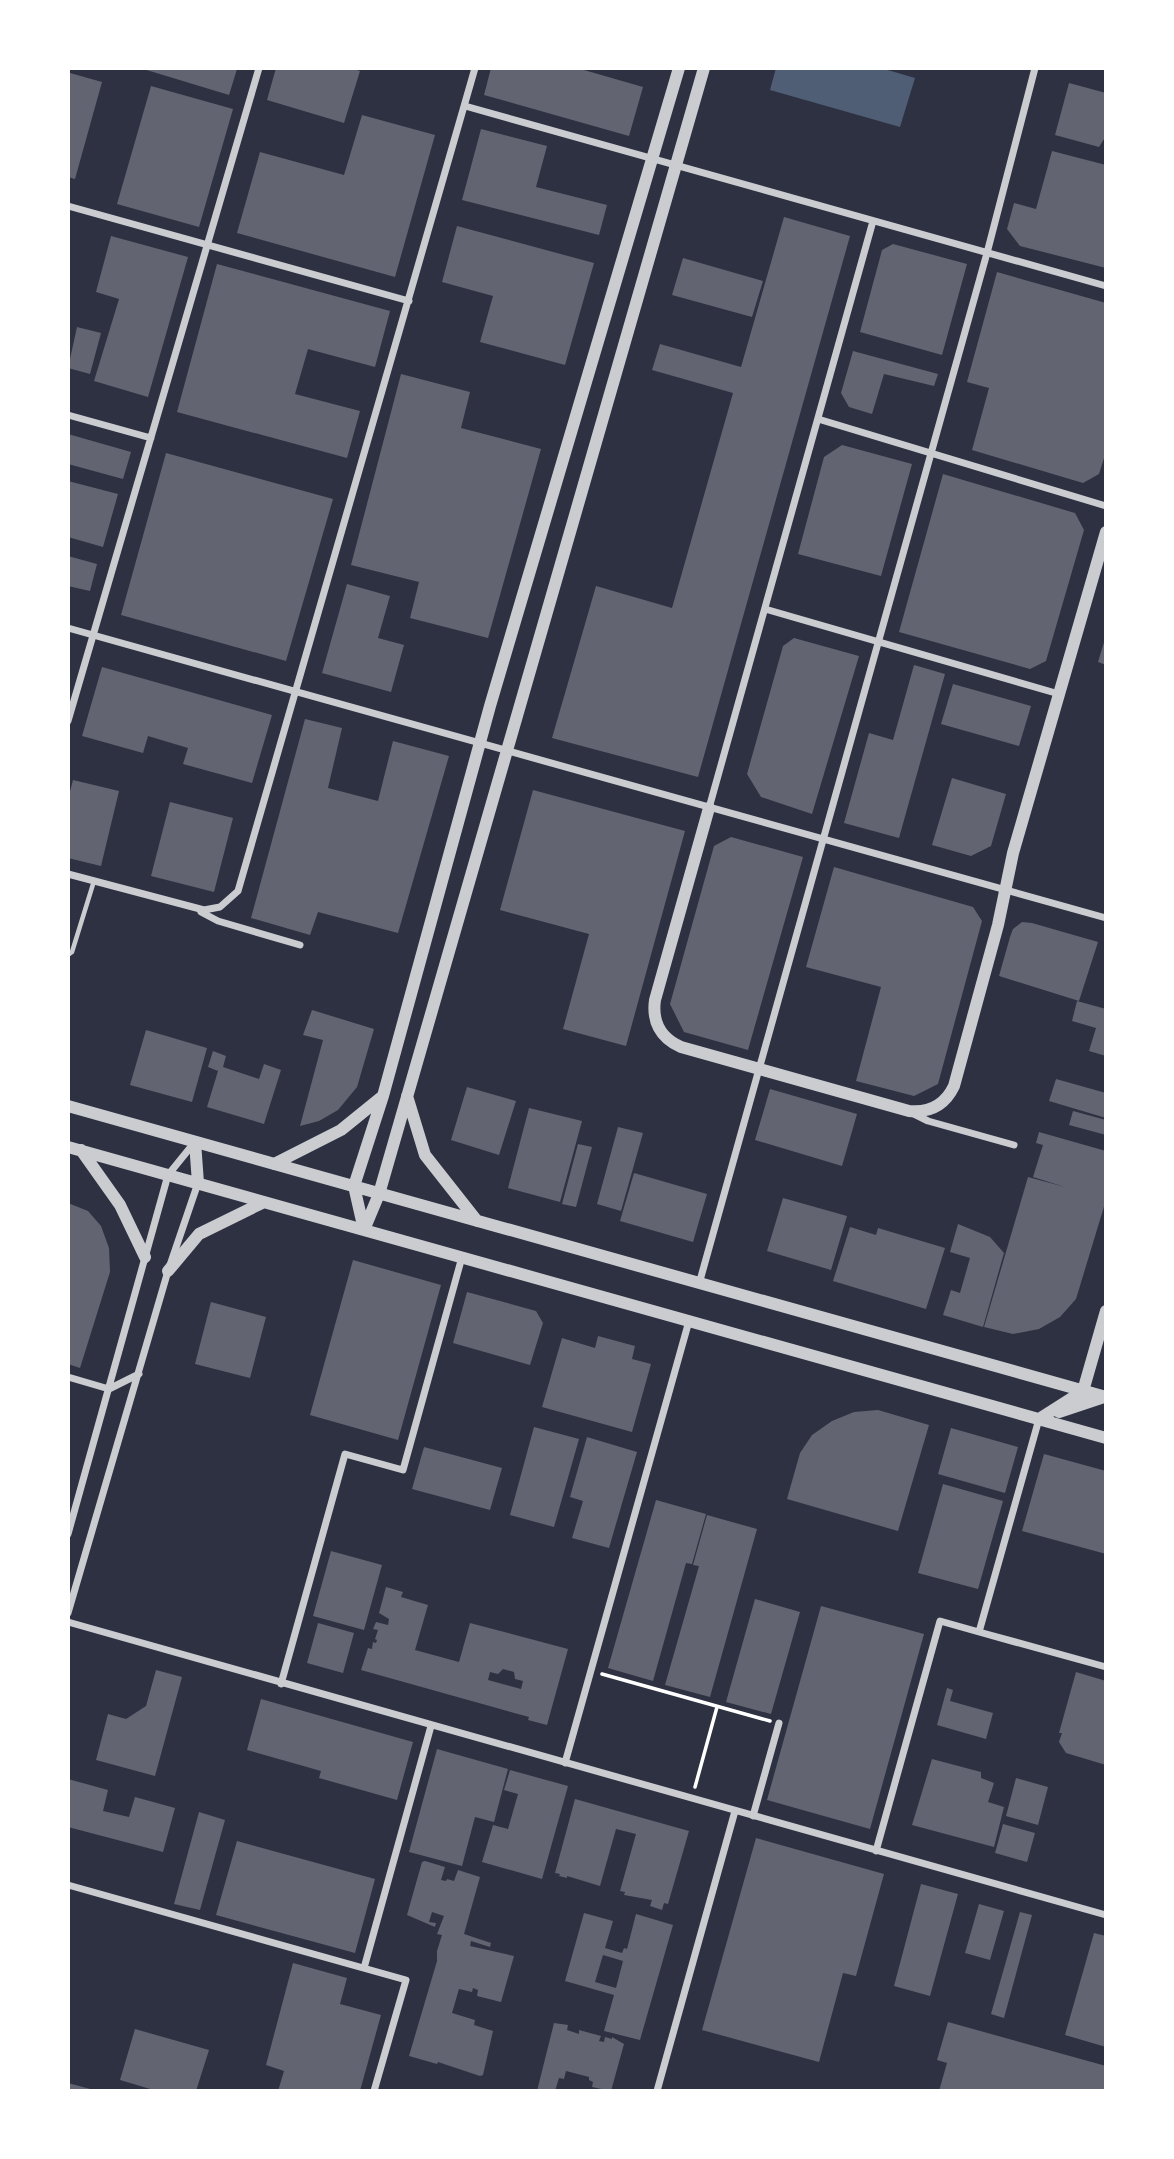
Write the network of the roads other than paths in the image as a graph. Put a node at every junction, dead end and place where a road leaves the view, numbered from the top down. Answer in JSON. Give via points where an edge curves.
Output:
{"nodes":[{"id":1,"x":259,"y":68,"type":"edge"},
{"id":2,"x":475,"y":68,"type":"edge"},
{"id":3,"x":679,"y":68,"type":"edge"},
{"id":4,"x":704,"y":68,"type":"edge"},
{"id":5,"x":1035,"y":68,"type":"edge"},
{"id":6,"x":464,"y":106,"type":"junction"},
{"id":7,"x":652,"y":159,"type":"junction"},
{"id":8,"x":674,"y":166,"type":"junction"},
{"id":9,"x":68,"y":206,"type":"edge"},
{"id":10,"x":873,"y":221,"type":"junction"},
{"id":11,"x":208,"y":245,"type":"junction"},
{"id":12,"x":987,"y":253,"type":"junction"},
{"id":13,"x":1106,"y":286,"type":"edge"},
{"id":14,"x":409,"y":300,"type":"junction"},
{"id":15,"x":68,"y":415,"type":"edge"},
{"id":16,"x":818,"y":419,"type":"junction"},
{"id":17,"x":151,"y":438,"type":"junction"},
{"id":18,"x":931,"y":454,"type":"junction"},
{"id":19,"x":1106,"y":506,"type":"edge"},
{"id":20,"x":1106,"y":532,"type":"edge"},
{"id":21,"x":765,"y":609,"type":"junction"},
{"id":22,"x":68,"y":628,"type":"edge"},
{"id":23,"x":93,"y":635,"type":"junction"},
{"id":24,"x":879,"y":642,"type":"junction"},
{"id":25,"x":296,"y":692,"type":"junction"},
{"id":26,"x":1059,"y":694,"type":"junction"},
{"id":27,"x":68,"y":721,"type":"edge"},
{"id":28,"x":480,"y":743,"type":"junction"},
{"id":29,"x":506,"y":750,"type":"junction"},
{"id":30,"x":709,"y":808,"type":"junction"},
{"id":31,"x":824,"y":840,"type":"junction"},
{"id":32,"x":68,"y":874,"type":"edge"},
{"id":33,"x":94,"y":881,"type":"junction"},
{"id":34,"x":1006,"y":890,"type":"junction"},
{"id":35,"x":196,"y":909,"type":"junction"},
{"id":36,"x":1106,"y":918,"type":"edge"},
{"id":37,"x":300,"y":945,"type":"dead end"},
{"id":38,"x":68,"y":955,"type":"edge"},
{"id":39,"x":759,"y":1069,"type":"junction"},
{"id":40,"x":383,"y":1096,"type":"junction"},
{"id":41,"x":407,"y":1096,"type":"junction"},
{"id":42,"x":68,"y":1107,"type":"edge"},
{"id":43,"x":909,"y":1111,"type":"junction"},
{"id":44,"x":195,"y":1142,"type":"junction"},
{"id":45,"x":1014,"y":1145,"type":"dead end"},
{"id":46,"x":74,"y":1149,"type":"edge"},
{"id":47,"x":274,"y":1164,"type":"junction"},
{"id":48,"x":167,"y":1175,"type":"junction"},
{"id":49,"x":198,"y":1183,"type":"junction"},
{"id":50,"x":354,"y":1186,"type":"junction"},
{"id":51,"x":379,"y":1194,"type":"junction"},
{"id":52,"x":264,"y":1202,"type":"junction"},
{"id":53,"x":477,"y":1221,"type":"junction"},
{"id":54,"x":364,"y":1230,"type":"junction"},
{"id":55,"x":145,"y":1257,"type":"junction"},
{"id":56,"x":462,"y":1257,"type":"junction"},
{"id":57,"x":168,"y":1271,"type":"junction"},
{"id":58,"x":699,"y":1283,"type":"junction"},
{"id":59,"x":1106,"y":1311,"type":"edge"},
{"id":60,"x":689,"y":1321,"type":"junction"},
{"id":61,"x":139,"y":1374,"type":"junction"},
{"id":62,"x":68,"y":1377,"type":"edge"},
{"id":63,"x":109,"y":1389,"type":"junction"},
{"id":64,"x":1083,"y":1391,"type":"junction"},
{"id":65,"x":1105,"y":1394,"type":"edge"},
{"id":66,"x":1039,"y":1419,"type":"junction"},
{"id":67,"x":1106,"y":1438,"type":"edge"},
{"id":68,"x":68,"y":1534,"type":"edge"},
{"id":69,"x":68,"y":1613,"type":"edge"},
{"id":70,"x":68,"y":1622,"type":"edge"},
{"id":71,"x":979,"y":1632,"type":"junction"},
{"id":72,"x":1106,"y":1667,"type":"edge"},
{"id":73,"x":281,"y":1684,"type":"junction"},
{"id":74,"x":779,"y":1723,"type":"road end"},
{"id":75,"x":430,"y":1726,"type":"junction"},
{"id":76,"x":565,"y":1763,"type":"junction"},
{"id":77,"x":735,"y":1811,"type":"junction"},
{"id":78,"x":752,"y":1816,"type":"junction"},
{"id":79,"x":876,"y":1851,"type":"junction"},
{"id":80,"x":68,"y":1885,"type":"edge"},
{"id":81,"x":1106,"y":1915,"type":"edge"},
{"id":82,"x":364,"y":1968,"type":"junction"},
{"id":83,"x":374,"y":2091,"type":"edge"},
{"id":84,"x":657,"y":2091,"type":"edge"}],
"edges":[{"from":1,"to":11,"type":"street"},
{"from":2,"to":6,"type":"street"},
{"from":3,"to":7,"type":"street"},
{"from":4,"to":8,"type":"street"},
{"from":5,"to":12,"type":"street"},
{"from":6,"to":7,"type":"street"},
{"from":6,"to":14,"type":"street"},
{"from":7,"to":8,"type":"street"},
{"from":7,"to":28,"type":"street"},
{"from":8,"to":10,"type":"street"},
{"from":8,"to":29,"type":"street"},
{"from":9,"to":11,"type":"street"},
{"from":10,"to":12,"type":"street"},
{"from":10,"to":16,"type":"street"},
{"from":11,"to":14,"type":"street"},
{"from":11,"to":17,"type":"street"},
{"from":12,"to":13,"type":"street"},
{"from":12,"to":18,"type":"street"},
{"from":14,"to":25,"type":"street"},
{"from":15,"to":17,"type":"street"},
{"from":16,"to":18,"type":"street"},
{"from":16,"to":21,"type":"street"},
{"from":17,"to":23,"type":"street"},
{"from":18,"to":19,"type":"street"},
{"from":18,"to":24,"type":"street"},
{"from":20,"to":26,"type":"street"},
{"from":21,"to":24,"type":"street"},
{"from":21,"to":30,"type":"street"},
{"from":22,"to":23,"type":"street"},
{"from":23,"to":25,"type":"street"},
{"from":23,"to":27,"type":"street"},
{"from":24,"to":26,"type":"street"},
{"from":24,"to":31,"type":"street"},
{"from":25,"to":28,"type":"street"},
{"from":25,"to":35,"type":"street","via":[[238,891],[220,907]]},
{"from":26,"to":34,"type":"street"},
{"from":28,"to":29,"type":"street"},
{"from":28,"to":40,"type":"street"},
{"from":29,"to":30,"type":"street"},
{"from":29,"to":41,"type":"street"},
{"from":30,"to":31,"type":"street"},
{"from":30,"to":39,"type":"street","via":[[654,1013],[660,1032],[674,1044]]},
{"from":31,"to":34,"type":"street"},
{"from":31,"to":39,"type":"street"},
{"from":32,"to":33,"type":"street"},
{"from":33,"to":35,"type":"street"},
{"from":33,"to":38,"type":"lane"},
{"from":34,"to":36,"type":"street"},
{"from":34,"to":43,"type":"street","via":[[954,1086],[936,1108]]},
{"from":35,"to":37,"type":"street","via":[[218,921]]},
{"from":39,"to":43,"type":"street"},
{"from":39,"to":58,"type":"street"},
{"from":40,"to":47,"type":"street","via":[[341,1129]]},
{"from":40,"to":50,"type":"street"},
{"from":41,"to":51,"type":"street"},
{"from":41,"to":53,"type":"street","via":[[425,1155]]},
{"from":42,"to":44,"type":"street"},
{"from":43,"to":45,"type":"street","via":[[928,1121]]},
{"from":44,"to":47,"type":"street"},
{"from":44,"to":48,"type":"street"},
{"from":44,"to":49,"type":"street"},
{"from":46,"to":48,"type":"street"},
{"from":46,"to":55,"type":"street","via":[[120,1205]]},
{"from":47,"to":50,"type":"street"},
{"from":48,"to":49,"type":"street"},
{"from":48,"to":55,"type":"street"},
{"from":49,"to":52,"type":"street"},
{"from":49,"to":57,"type":"street"},
{"from":50,"to":51,"type":"street"},
{"from":50,"to":54,"type":"street"},
{"from":51,"to":53,"type":"street"},
{"from":51,"to":54,"type":"street"},
{"from":52,"to":54,"type":"street"},
{"from":52,"to":57,"type":"street","via":[[200,1234]]},
{"from":53,"to":58,"type":"street"},
{"from":54,"to":56,"type":"street"},
{"from":55,"to":63,"type":"street"},
{"from":56,"to":60,"type":"street"},
{"from":56,"to":73,"type":"street","via":[[403,1470],[345,1454]]},
{"from":57,"to":61,"type":"street"},
{"from":58,"to":64,"type":"street"},
{"from":59,"to":64,"type":"street"},
{"from":60,"to":66,"type":"street"},
{"from":60,"to":76,"type":"street"},
{"from":61,"to":63,"type":"street"},
{"from":61,"to":69,"type":"street"},
{"from":62,"to":63,"type":"street"},
{"from":63,"to":68,"type":"street"},
{"from":64,"to":65,"type":"street"},
{"from":64,"to":66,"type":"street"},
{"from":65,"to":66,"type":"street"},
{"from":66,"to":67,"type":"street"},
{"from":66,"to":71,"type":"street"},
{"from":70,"to":73,"type":"street"},
{"from":71,"to":72,"type":"street"},
{"from":71,"to":79,"type":"street","via":[[940,1621]]},
{"from":73,"to":75,"type":"street"},
{"from":74,"to":78,"type":"street"},
{"from":75,"to":76,"type":"street"},
{"from":75,"to":82,"type":"street"},
{"from":76,"to":77,"type":"street"},
{"from":77,"to":78,"type":"street"},
{"from":77,"to":84,"type":"street"},
{"from":78,"to":79,"type":"street"},
{"from":79,"to":81,"type":"street"},
{"from":80,"to":82,"type":"street"},
{"from":82,"to":83,"type":"street","via":[[406,1980]]}]}
